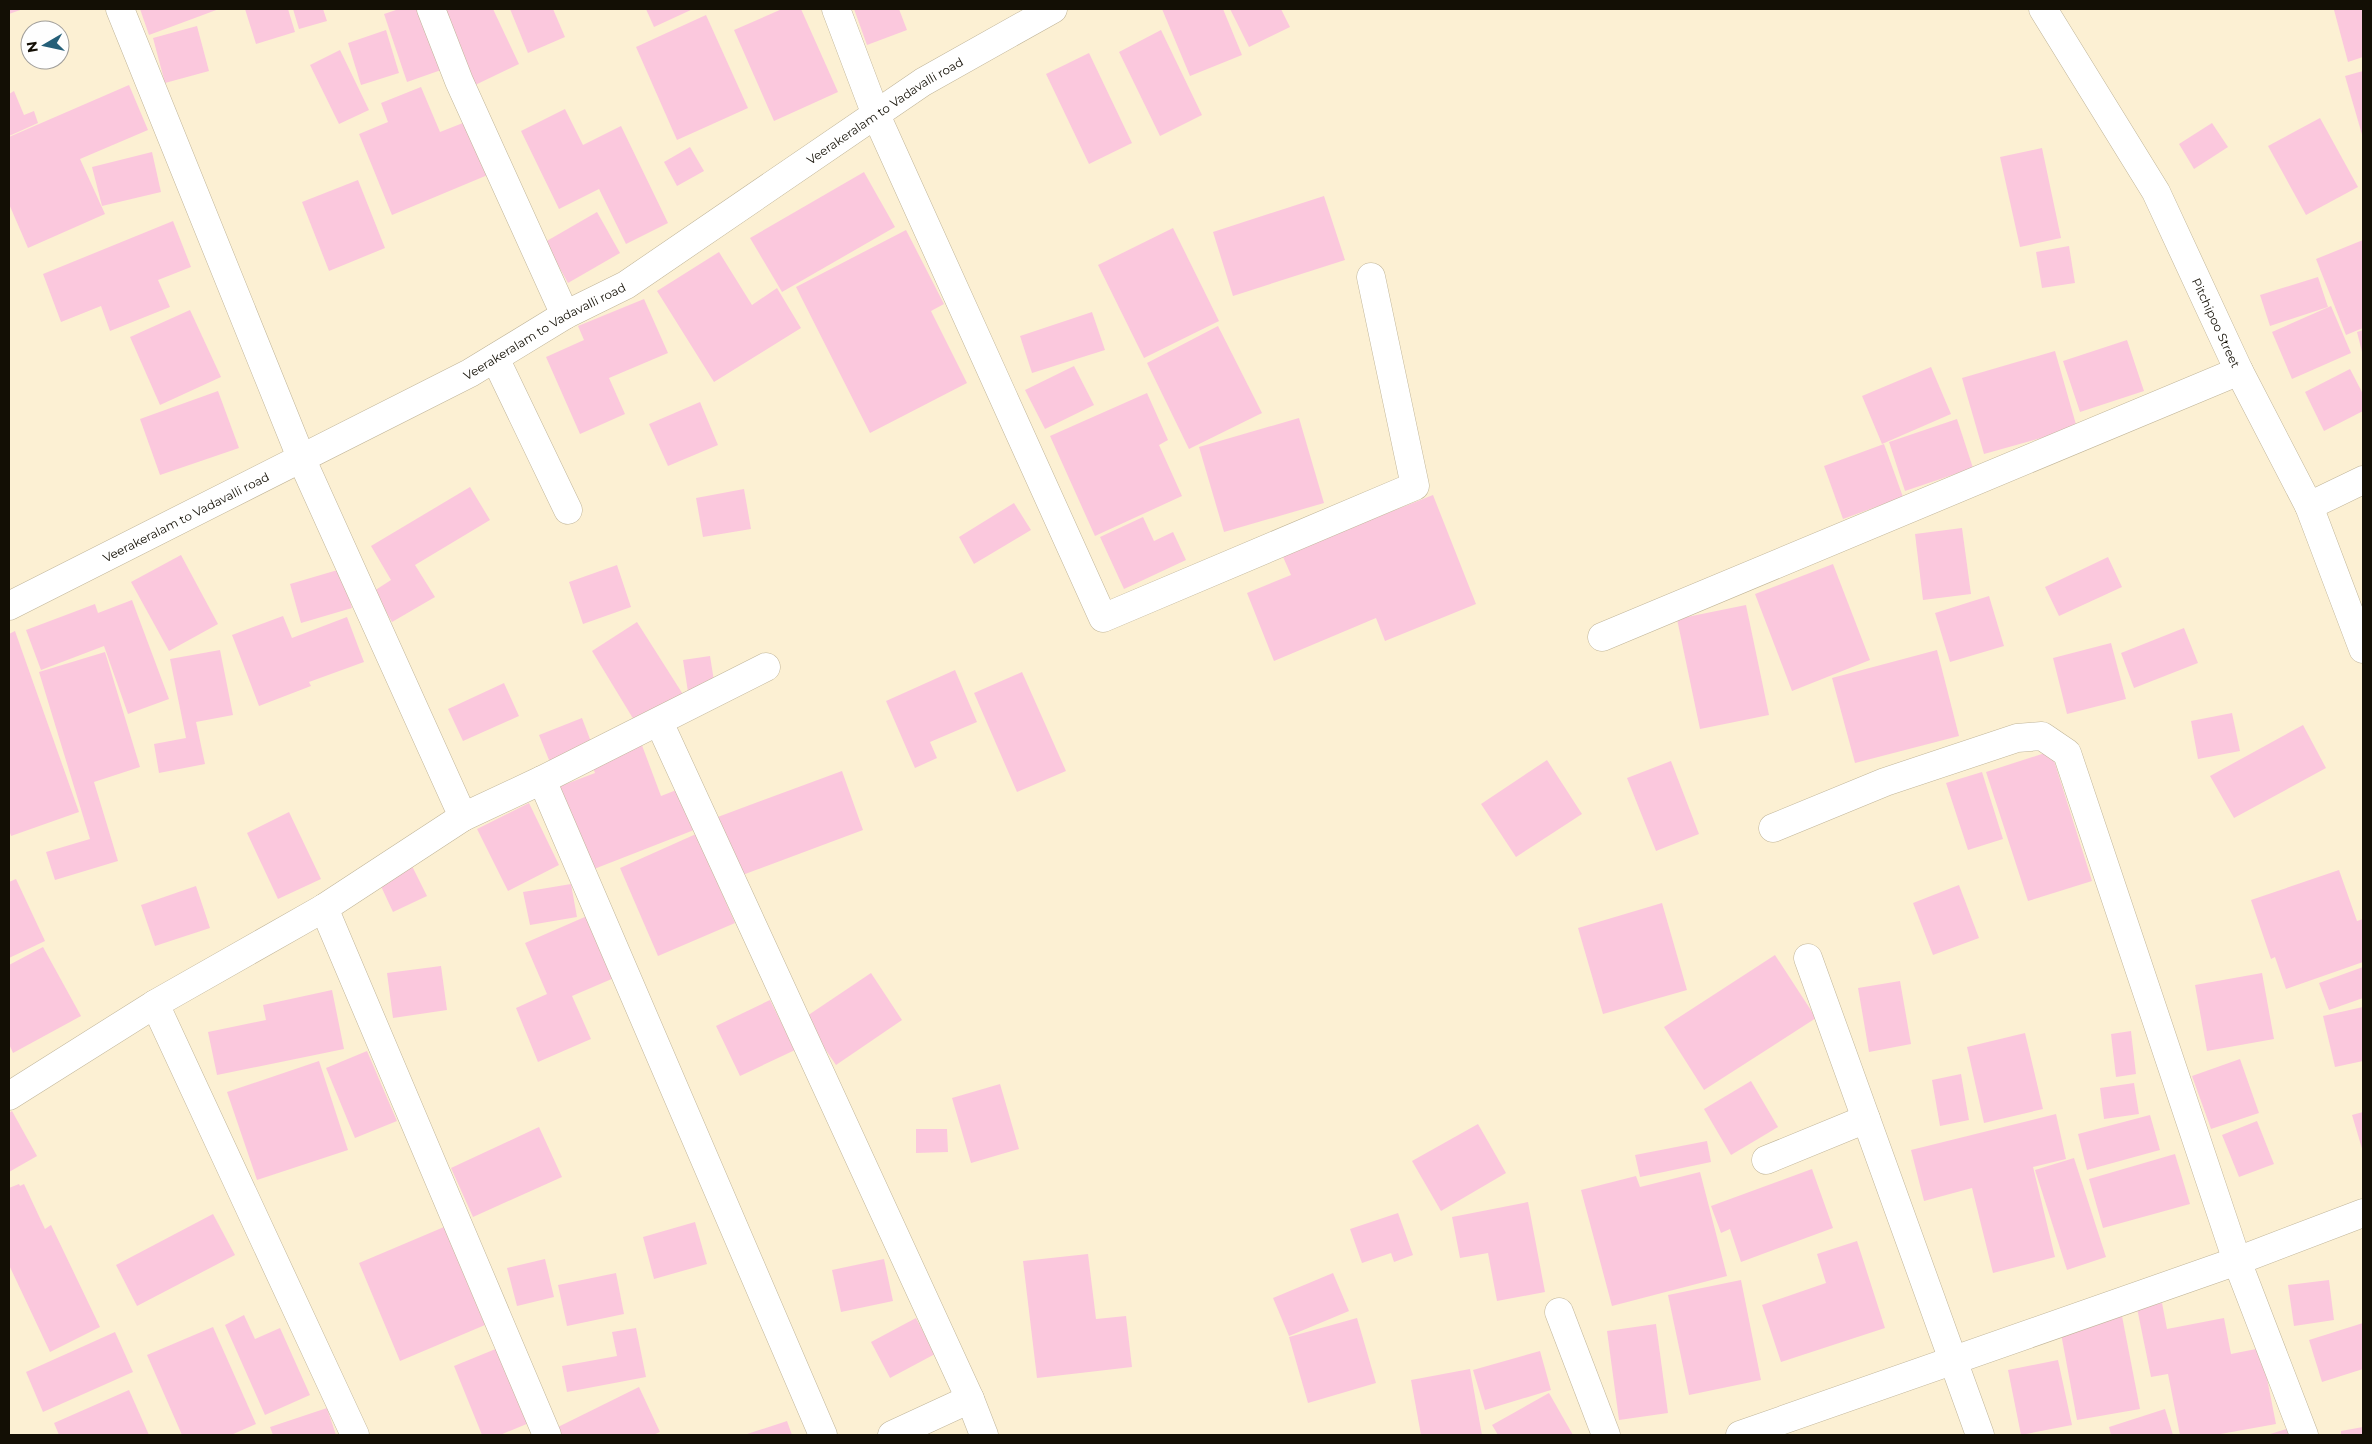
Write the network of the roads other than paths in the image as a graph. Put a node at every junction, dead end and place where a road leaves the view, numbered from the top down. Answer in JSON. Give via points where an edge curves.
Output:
{"nodes":[{"id":1,"x":120,"y":9,"type":"edge"},
{"id":2,"x":431,"y":9,"type":"edge"},
{"id":3,"x":836,"y":9,"type":"edge"},
{"id":4,"x":1053,"y":9,"type":"edge"},
{"id":5,"x":2043,"y":9,"type":"edge"},
{"id":6,"x":876,"y":116,"type":"junction"},
{"id":7,"x":1371,"y":277,"type":"dead end"},
{"id":8,"x":565,"y":315,"type":"junction"},
{"id":9,"x":496,"y":358,"type":"junction"},
{"id":10,"x":2239,"y":371,"type":"junction"},
{"id":11,"x":302,"y":460,"type":"junction"},
{"id":12,"x":2363,"y":480,"type":"edge"},
{"id":13,"x":2309,"y":506,"type":"junction"},
{"id":14,"x":568,"y":510,"type":"dead end"},
{"id":15,"x":9,"y":606,"type":"edge"},
{"id":16,"x":1602,"y":637,"type":"dead end"},
{"id":17,"x":2363,"y":649,"type":"edge"},
{"id":18,"x":766,"y":667,"type":"dead end"},
{"id":19,"x":659,"y":722,"type":"junction"},
{"id":20,"x":542,"y":780,"type":"junction"},
{"id":21,"x":463,"y":817,"type":"junction"},
{"id":22,"x":1773,"y":828,"type":"dead end"},
{"id":23,"x":324,"y":908,"type":"junction"},
{"id":24,"x":1808,"y":958,"type":"dead end"},
{"id":25,"x":155,"y":1004,"type":"junction"},
{"id":26,"x":9,"y":1096,"type":"edge"},
{"id":27,"x":1866,"y":1119,"type":"junction"},
{"id":28,"x":1766,"y":1160,"type":"dead end"},
{"id":29,"x":2363,"y":1213,"type":"edge"},
{"id":30,"x":2237,"y":1261,"type":"junction"},
{"id":31,"x":1559,"y":1312,"type":"dead end"},
{"id":32,"x":1953,"y":1362,"type":"junction"},
{"id":33,"x":970,"y":1399,"type":"junction"},
{"id":34,"x":355,"y":1435,"type":"edge"},
{"id":35,"x":547,"y":1435,"type":"edge"},
{"id":36,"x":823,"y":1435,"type":"edge"},
{"id":37,"x":892,"y":1435,"type":"edge"},
{"id":38,"x":984,"y":1435,"type":"edge"},
{"id":39,"x":1606,"y":1435,"type":"edge"},
{"id":40,"x":1740,"y":1435,"type":"edge"},
{"id":41,"x":1980,"y":1435,"type":"edge"},
{"id":42,"x":2304,"y":1435,"type":"edge"}],
"edges":[{"from":1,"to":11,"type":"street"},
{"from":2,"to":8,"type":"street","via":[[459,81]]},
{"from":3,"to":6,"type":"street"},
{"from":4,"to":6,"type":"street","name":"Veerakeralam to Vadavalli road","via":[[923,82]]},
{"from":5,"to":10,"type":"street","name":"Pitchipoo Street","via":[[2156,192]]},
{"from":6,"to":7,"type":"street","via":[[1103,618],[1415,486]]},
{"from":6,"to":8,"type":"street","name":"Veerakeralam to Vadavalli road","via":[[626,285]]},
{"from":8,"to":9,"type":"street","name":"Veerakeralam to Vadavalli road"},
{"from":9,"to":11,"type":"street","name":"Veerakeralam to Vadavalli road"},
{"from":9,"to":14,"type":"street"},
{"from":10,"to":13,"type":"street","name":"Pitchipoo Street"},
{"from":10,"to":16,"type":"street"},
{"from":11,"to":15,"type":"street","name":"Veerakeralam to Vadavalli road"},
{"from":11,"to":21,"type":"street"},
{"from":12,"to":13,"type":"street"},
{"from":13,"to":17,"type":"street","name":"Pitchipoo Street"},
{"from":18,"to":19,"type":"street"},
{"from":19,"to":20,"type":"street"},
{"from":19,"to":33,"type":"street"},
{"from":20,"to":21,"type":"street"},
{"from":20,"to":36,"type":"street"},
{"from":21,"to":23,"type":"street"},
{"from":22,"to":30,"type":"street","via":[[1885,782],[2017,738],[2042,736],[2067,754]]},
{"from":23,"to":25,"type":"street"},
{"from":23,"to":35,"type":"street"},
{"from":24,"to":27,"type":"street"},
{"from":25,"to":26,"type":"street"},
{"from":25,"to":34,"type":"street"},
{"from":27,"to":28,"type":"street"},
{"from":27,"to":32,"type":"street"},
{"from":29,"to":30,"type":"street"},
{"from":30,"to":32,"type":"street"},
{"from":30,"to":42,"type":"street"},
{"from":31,"to":39,"type":"street"},
{"from":32,"to":40,"type":"street"},
{"from":32,"to":41,"type":"street"},
{"from":33,"to":37,"type":"street"},
{"from":33,"to":38,"type":"street"}]}
